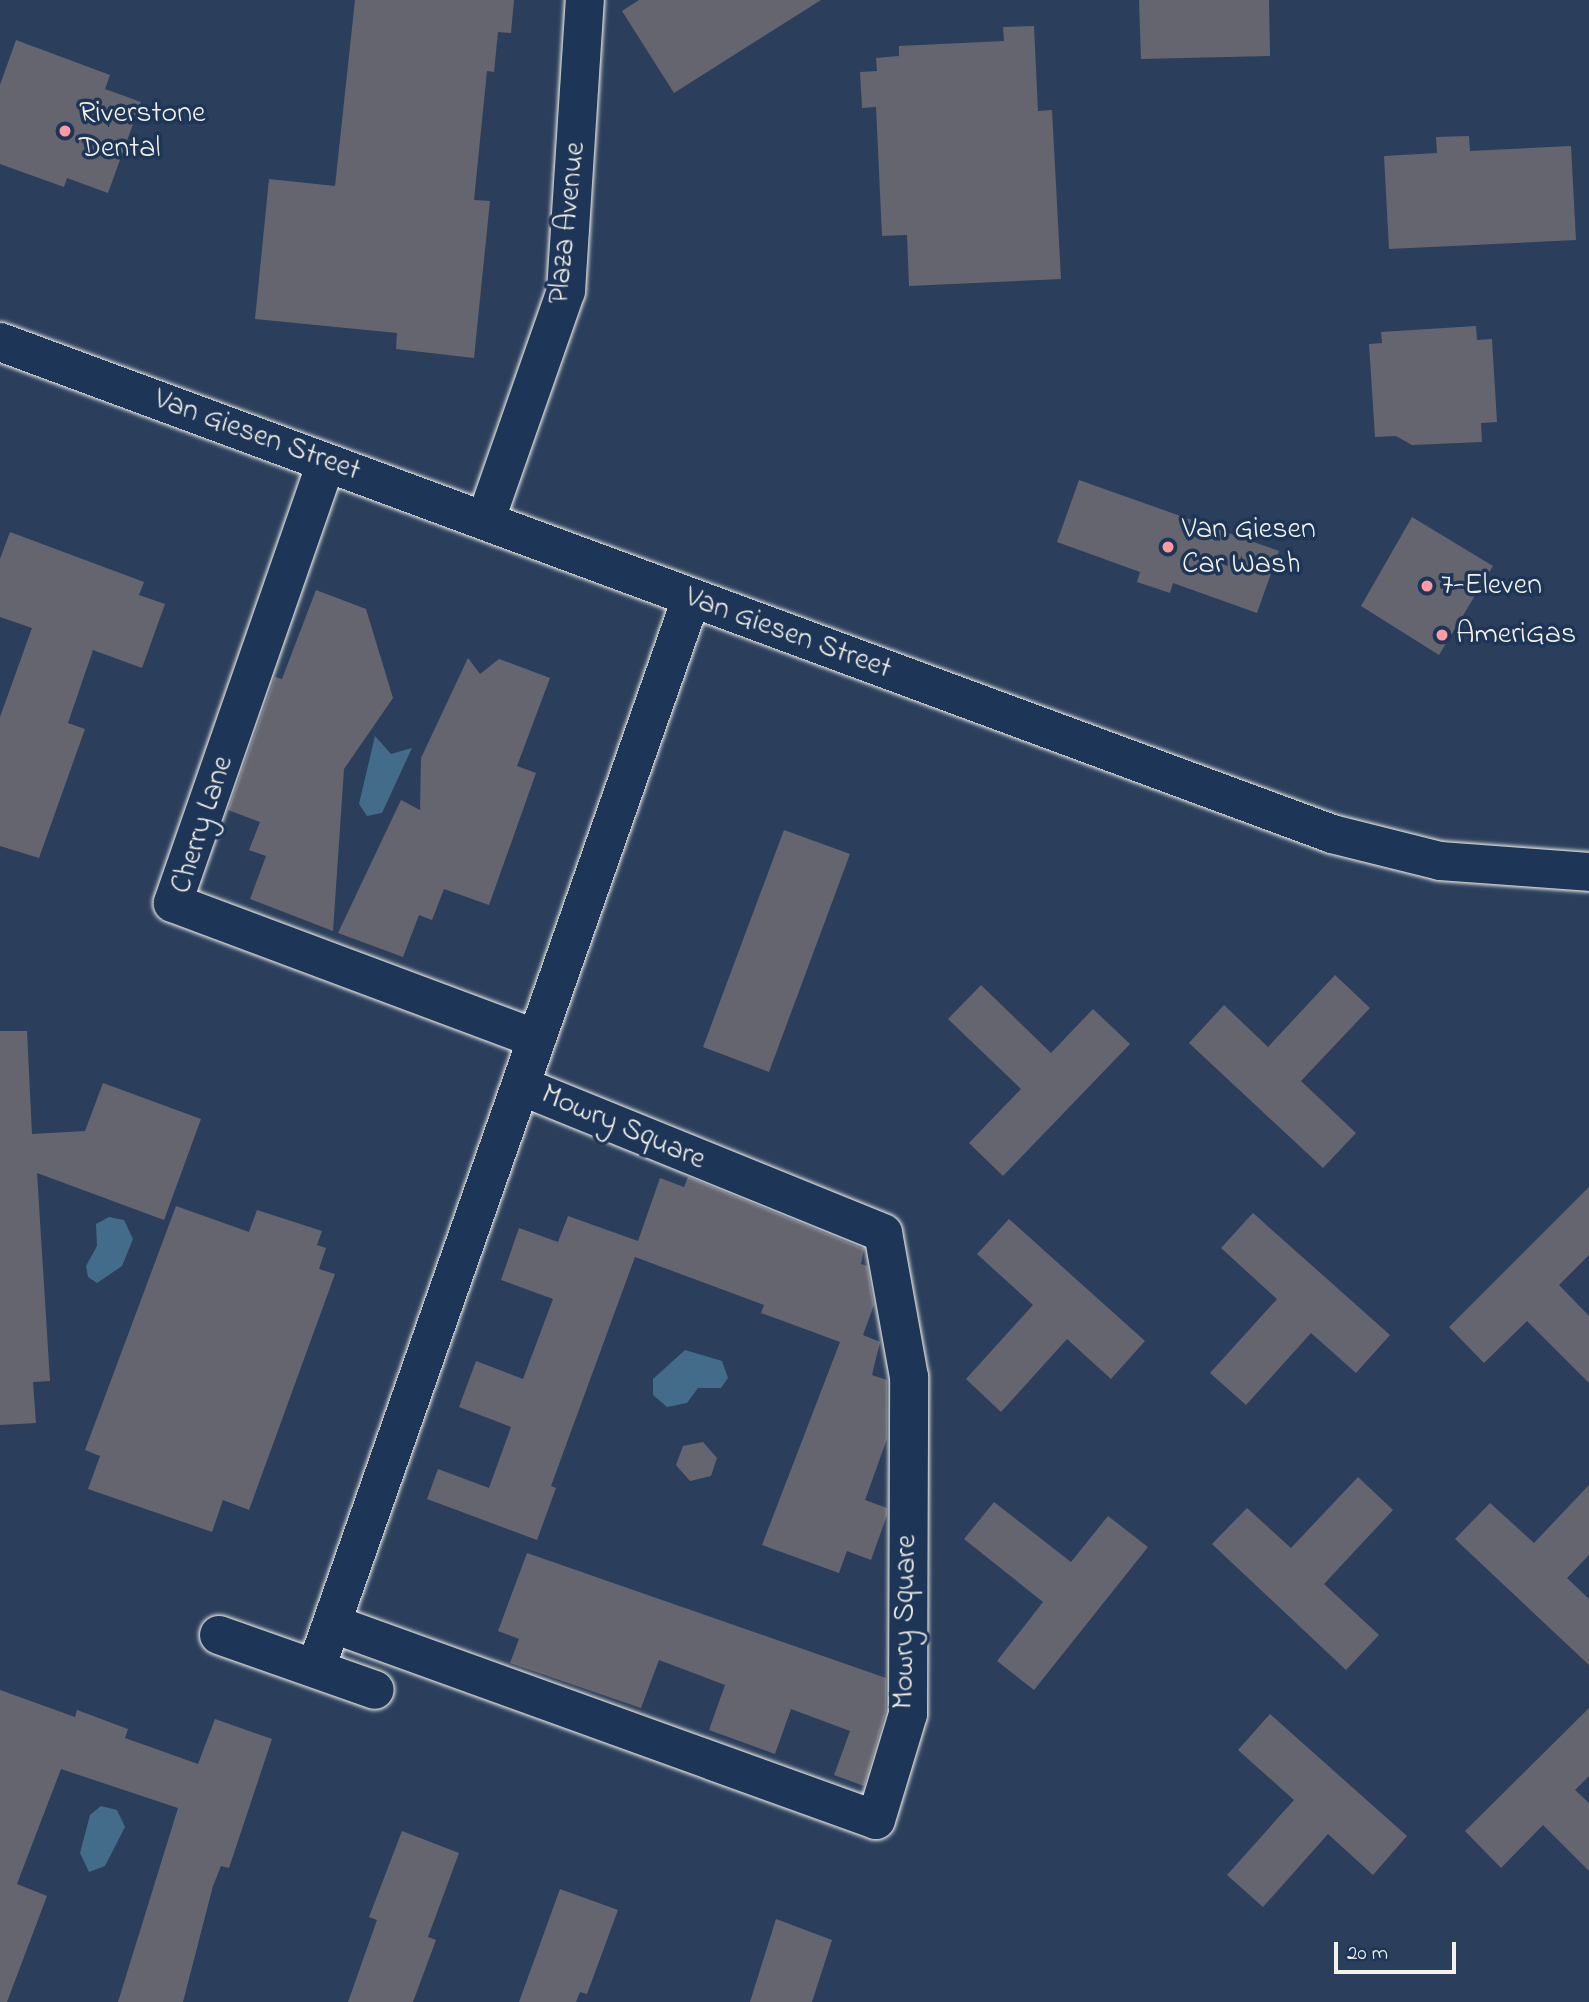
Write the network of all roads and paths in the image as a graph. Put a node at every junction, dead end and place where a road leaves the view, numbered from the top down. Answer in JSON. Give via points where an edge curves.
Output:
{"nodes":[{"id":1,"x":585,"y":0,"type":"edge"},
{"id":2,"x":0,"y":342,"type":"edge"},
{"id":3,"x":326,"y":463,"type":"junction"},
{"id":4,"x":486,"y":519,"type":"junction"},
{"id":5,"x":691,"y":599,"type":"junction"},
{"id":6,"x":1589,"y":872,"type":"edge"},
{"id":7,"x":536,"y":1039,"type":"junction"},
{"id":8,"x":524,"y":1087,"type":"junction"},
{"id":9,"x":333,"y":1624,"type":"junction"},
{"id":10,"x":219,"y":1635,"type":"dead end"},
{"id":11,"x":316,"y":1668,"type":"junction"},
{"id":12,"x":375,"y":1690,"type":"dead end"}],
"edges":[{"from":1,"to":4,"type":"street","name":"Plaza Avenue","via":[[566,291]]},
{"from":2,"to":3,"type":"street","name":"Van Giesen Street"},
{"from":3,"to":4,"type":"street","name":"Van Giesen Street"},
{"from":3,"to":7,"type":"street","name":"Cherry Lane","via":[[173,903]]},
{"from":4,"to":5,"type":"street","name":"Van Giesen Street"},
{"from":5,"to":6,"type":"street","name":"Van Giesen Street","via":[[1332,834],[1440,861]]},
{"from":5,"to":7,"type":"street","name":"Mowry Square"},
{"from":7,"to":8,"type":"street","name":"Mowry Square"},
{"from":8,"to":9,"type":"street","name":"Mowry Square"},
{"from":8,"to":9,"type":"street","name":"Mowry Square","via":[[883,1233],[909,1377],[908,1714],[876,1820]]},
{"from":9,"to":11,"type":"street","name":"Mowry Square"},
{"from":10,"to":11,"type":"street"},
{"from":11,"to":12,"type":"street"}]}
